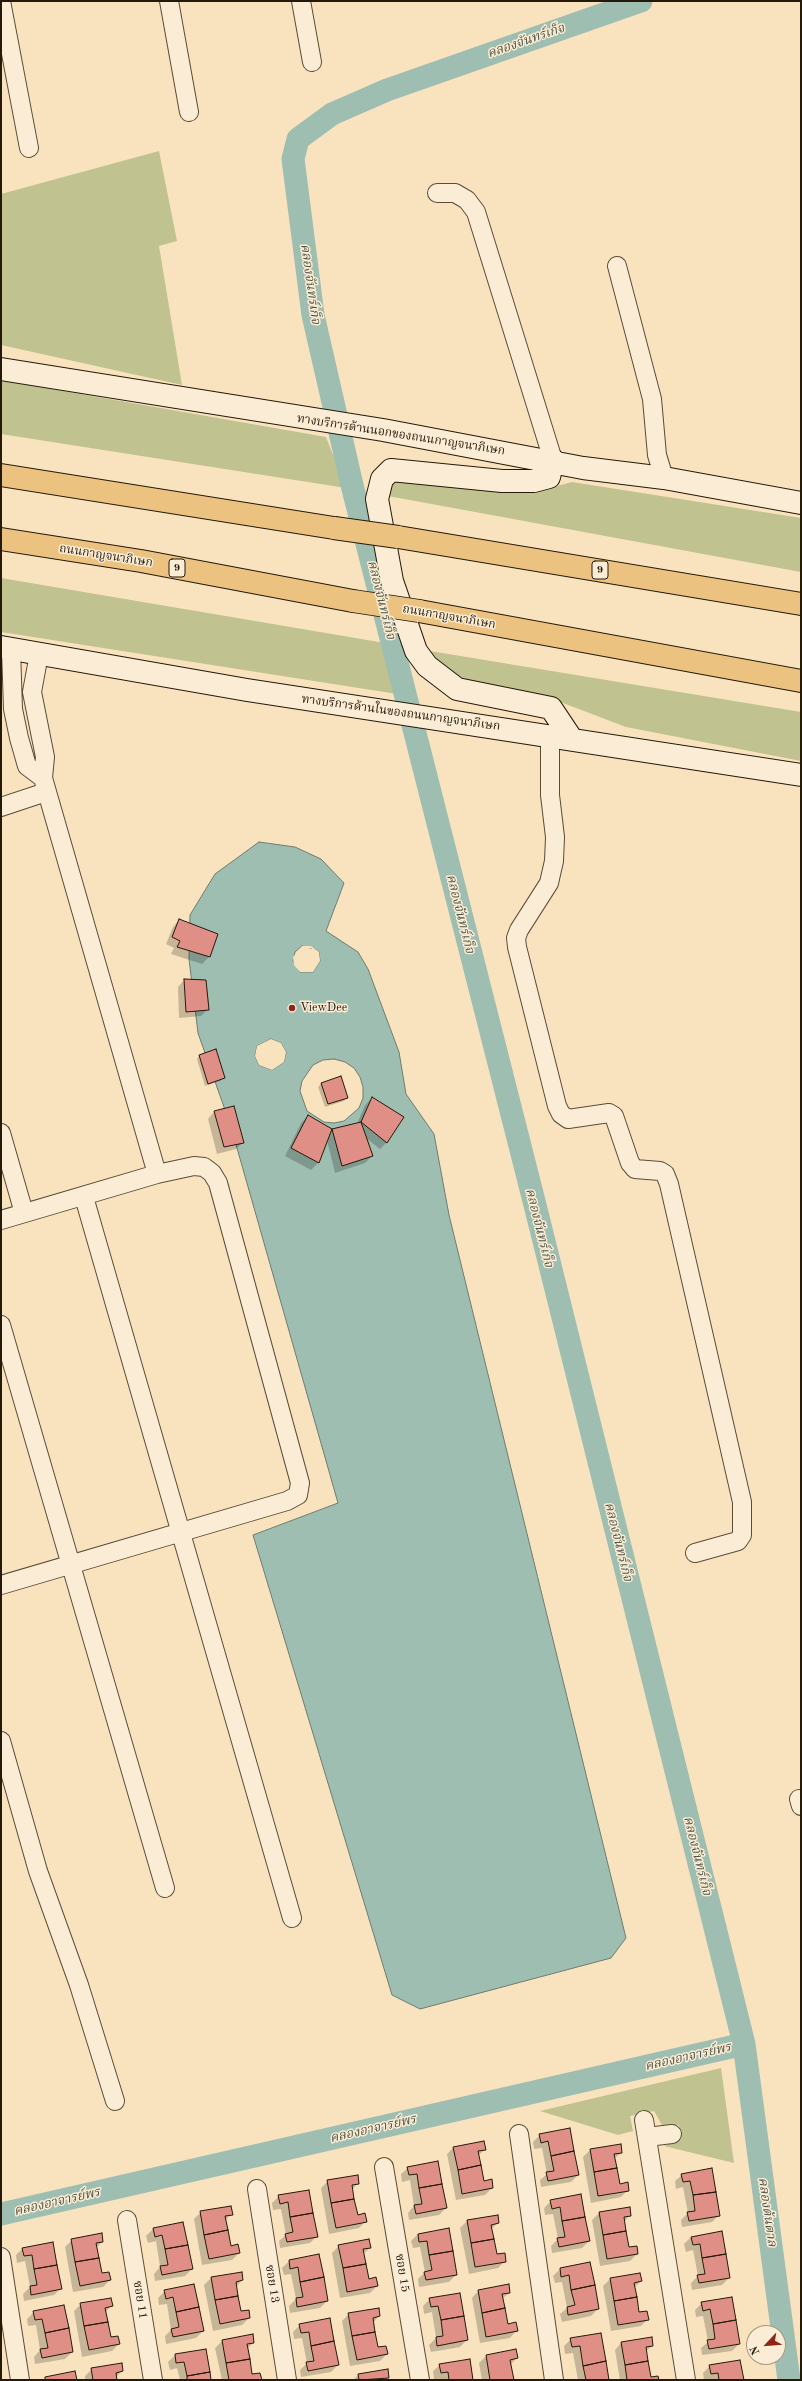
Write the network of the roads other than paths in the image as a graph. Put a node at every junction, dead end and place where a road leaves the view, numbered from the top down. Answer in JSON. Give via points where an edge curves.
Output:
{"nodes":[{"id":1,"x":1,"y":1,"type":"edge"},
{"id":2,"x":169,"y":1,"type":"edge"},
{"id":3,"x":301,"y":1,"type":"edge"},
{"id":4,"x":312,"y":62,"type":"dead end"},
{"id":5,"x":189,"y":112,"type":"dead end"},
{"id":6,"x":28,"y":148,"type":"dead end"},
{"id":7,"x":437,"y":193,"type":"dead end"},
{"id":8,"x":617,"y":266,"type":"dead end"},
{"id":9,"x":1,"y":369,"type":"edge"},
{"id":10,"x":553,"y":460,"type":"junction"},
{"id":11,"x":1,"y":475,"type":"edge"},
{"id":12,"x":664,"y":478,"type":"junction"},
{"id":13,"x":801,"y":503,"type":"edge"},
{"id":14,"x":1,"y":539,"type":"edge"},
{"id":15,"x":801,"y":604,"type":"edge"},
{"id":16,"x":6,"y":648,"type":"edge"},
{"id":17,"x":39,"y":654,"type":"junction"},
{"id":18,"x":801,"y":681,"type":"edge"},
{"id":19,"x":561,"y":737,"type":"junction"},
{"id":20,"x":801,"y":775,"type":"edge"},
{"id":21,"x":45,"y":785,"type":"junction"},
{"id":22,"x":1,"y":807,"type":"edge"},
{"id":23,"x":1,"y":1133,"type":"edge"},
{"id":24,"x":157,"y":1174,"type":"junction"},
{"id":25,"x":84,"y":1197,"type":"junction"},
{"id":26,"x":24,"y":1213,"type":"junction"},
{"id":27,"x":1,"y":1220,"type":"edge"},
{"id":28,"x":1,"y":1325,"type":"edge"},
{"id":29,"x":180,"y":1533,"type":"junction"},
{"id":30,"x":695,"y":1553,"type":"dead end"},
{"id":31,"x":70,"y":1565,"type":"junction"},
{"id":32,"x":1,"y":1584,"type":"edge"},
{"id":33,"x":1,"y":1740,"type":"edge"},
{"id":34,"x":165,"y":1888,"type":"dead end"},
{"id":35,"x":292,"y":1918,"type":"dead end"},
{"id":36,"x":116,"y":2101,"type":"dead end"},
{"id":37,"x":519,"y":2134,"type":"dead end"},
{"id":38,"x":672,"y":2134,"type":"dead end"},
{"id":39,"x":384,"y":2167,"type":"dead end"},
{"id":40,"x":257,"y":2189,"type":"dead end"},
{"id":41,"x":128,"y":2220,"type":"dead end"},
{"id":42,"x":1,"y":2256,"type":"edge"},
{"id":43,"x":20,"y":2380,"type":"edge"},
{"id":44,"x":153,"y":2380,"type":"edge"},
{"id":45,"x":287,"y":2380,"type":"edge"},
{"id":46,"x":420,"y":2380,"type":"edge"},
{"id":47,"x":554,"y":2380,"type":"edge"},
{"id":48,"x":686,"y":2380,"type":"edge"}],
"edges":[{"from":1,"to":6,"type":"street"},
{"from":2,"to":5,"type":"street"},
{"from":3,"to":4,"type":"street"},
{"from":7,"to":10,"type":"street","via":[[455,193],[468,200],[476,212]]},
{"from":8,"to":12,"type":"street","via":[[652,399],[657,455]]},
{"from":9,"to":10,"type":"main road","name":"ทางบริการด้านนอกของถนนกาญจนาภิเษก"},
{"from":10,"to":12,"type":"main road","name":"ทางบริการด้านนอกของถนนกาญจนาภิเษก","via":[[583,468]]},
{"from":10,"to":19,"type":"main road","via":[[549,478],[534,481],[502,481],[391,470],[382,479],[377,499],[392,581],[416,651],[427,666],[457,689],[550,708]]},
{"from":11,"to":15,"type":"highway","number":"9","bridge":true},
{"from":12,"to":13,"type":"main road","name":"ทางบริการด้านนอกของถนนกาญจนาภิเษก"},
{"from":14,"to":18,"type":"highway","name":"ถนนกาญจนาภิเษก","number":"9","bridge":true,"via":[[141,561]]},
{"from":16,"to":17,"type":"main road","name":"ทางบริการด้านในของถนนกาญจนาภิเษก"},
{"from":16,"to":21,"type":"street","via":[[19,738],[27,766]]},
{"from":17,"to":19,"type":"main road","name":"ทางบริการด้านในของถนนกาญจนาภิเษก","via":[[385,712],[456,720]]},
{"from":17,"to":21,"type":"street","via":[[32,692],[45,757]]},
{"from":19,"to":20,"type":"main road","name":"ทางบริการด้านในของถนนกาญจนาภิเษก"},
{"from":19,"to":30,"type":"street","via":[[550,795],[555,837],[554,861],[548,883],[519,930],[516,938],[517,947],[561,1114],[568,1119],[609,1113],[614,1116],[630,1163],[635,1169],[660,1171],[665,1174],[669,1184],[742,1502],[742,1535],[738,1541]]},
{"from":21,"to":22,"type":"street"},
{"from":21,"to":24,"type":"street"},
{"from":23,"to":26,"type":"street"},
{"from":24,"to":25,"type":"street"},
{"from":24,"to":29,"type":"street","via":[[194,1166],[204,1167],[212,1172],[218,1183],[300,1483],[298,1495],[287,1502]]},
{"from":25,"to":26,"type":"street"},
{"from":25,"to":29,"type":"street"},
{"from":26,"to":27,"type":"street"},
{"from":28,"to":31,"type":"street"},
{"from":29,"to":31,"type":"street"},
{"from":29,"to":35,"type":"street"},
{"from":31,"to":32,"type":"street"},
{"from":31,"to":34,"type":"street"},
{"from":33,"to":36,"type":"street","via":[[38,1871],[79,1985]]},
{"from":37,"to":47,"type":"street"},
{"from":38,"to":48,"type":"street","via":[[645,2129]]},
{"from":39,"to":46,"type":"street","name":"ซอย 15"},
{"from":40,"to":45,"type":"street","name":"ซอย 13"},
{"from":41,"to":44,"type":"street","name":"ซอย 11"},
{"from":42,"to":43,"type":"street"}]}
